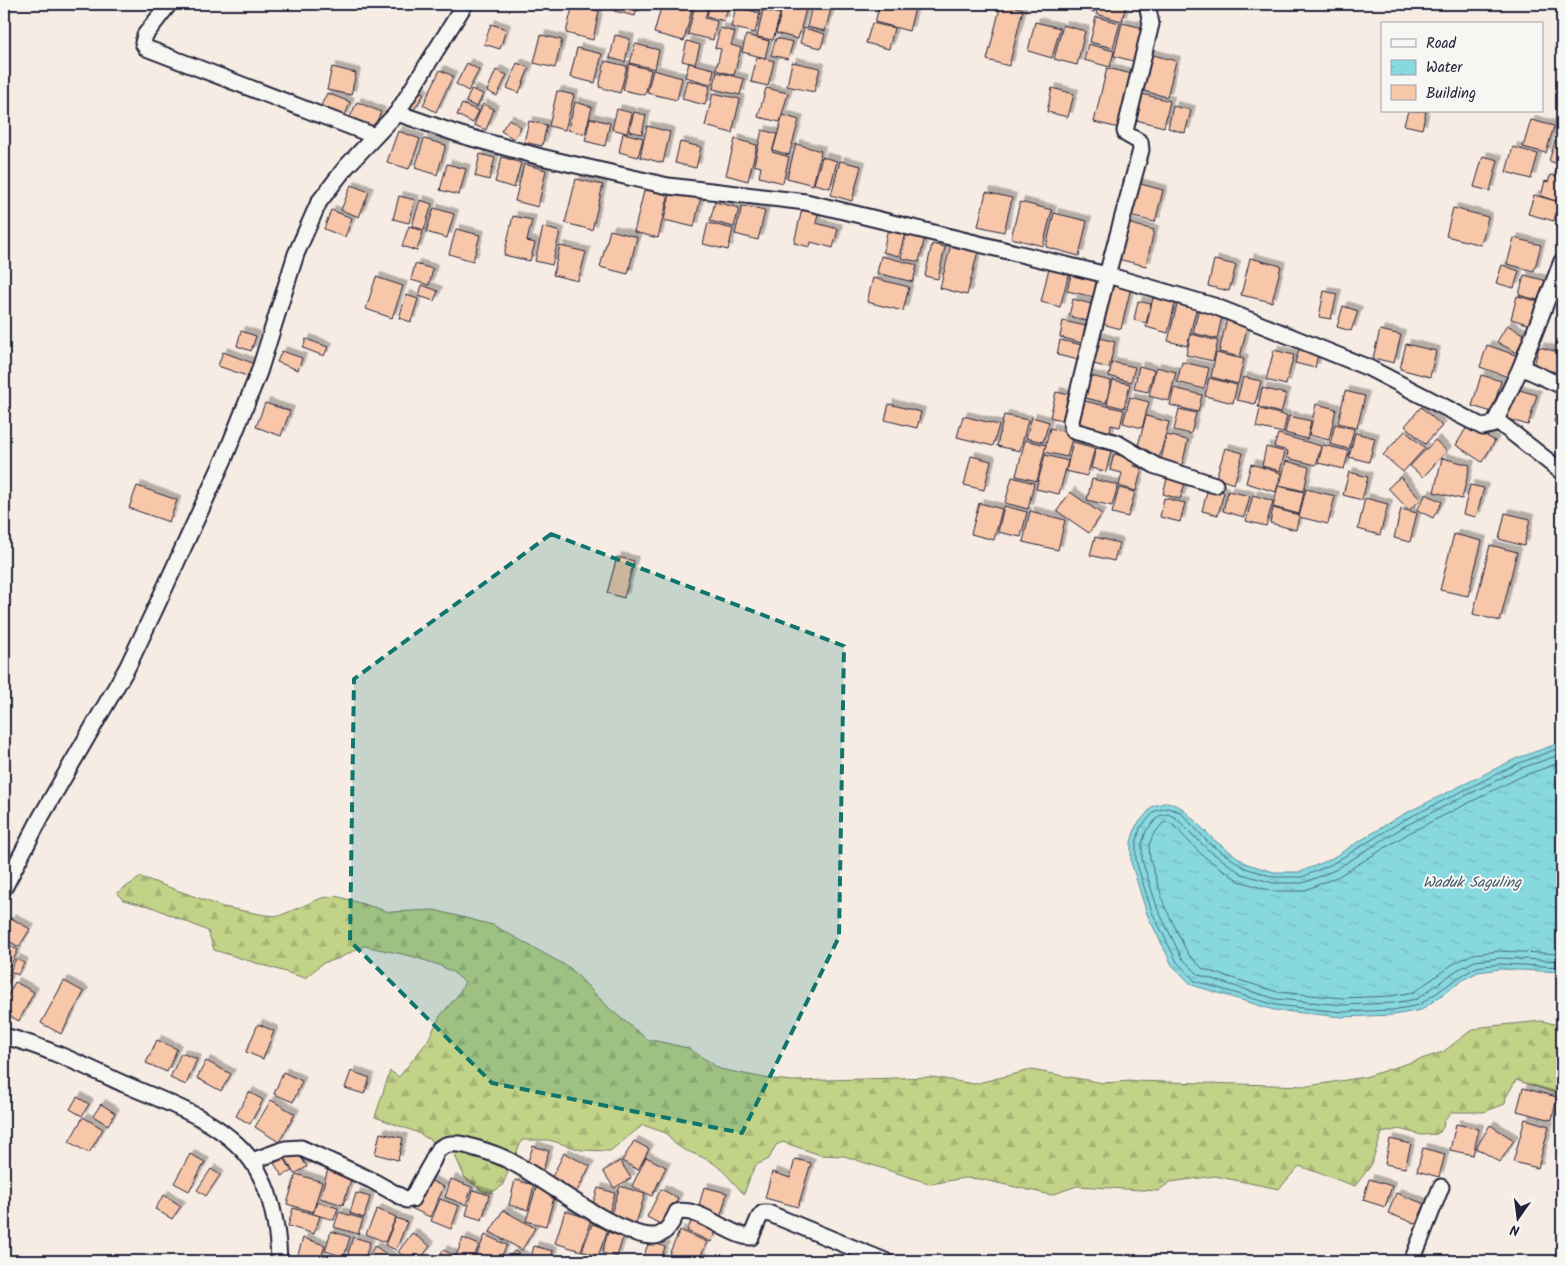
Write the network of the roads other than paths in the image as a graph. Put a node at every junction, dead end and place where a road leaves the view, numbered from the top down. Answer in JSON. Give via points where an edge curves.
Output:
{"nodes":[{"id":1,"x":169,"y":4,"type":"edge"},
{"id":2,"x":465,"y":4,"type":"edge"},
{"id":3,"x":1147,"y":4,"type":"edge"},
{"id":4,"x":398,"y":113,"type":"junction"},
{"id":5,"x":374,"y":136,"type":"junction"},
{"id":6,"x":1562,"y":261,"type":"edge"},
{"id":7,"x":1107,"y":275,"type":"junction"},
{"id":8,"x":1521,"y":367,"type":"junction"},
{"id":9,"x":1562,"y":386,"type":"edge"},
{"id":10,"x":1496,"y":420,"type":"junction"},
{"id":11,"x":1562,"y":472,"type":"edge"},
{"id":12,"x":1215,"y":486,"type":"dead end"},
{"id":13,"x":4,"y":888,"type":"edge"},
{"id":14,"x":4,"y":1036,"type":"edge"},
{"id":15,"x":252,"y":1161,"type":"junction"},
{"id":16,"x":1441,"y":1187,"type":"dead end"},
{"id":17,"x":279,"y":1261,"type":"edge"},
{"id":18,"x":886,"y":1261,"type":"edge"},
{"id":19,"x":1412,"y":1261,"type":"edge"}],
"edges":[{"from":1,"to":5,"type":"street","via":[[144,38],[146,48]]},
{"from":2,"to":4,"type":"street"},
{"from":3,"to":7,"type":"street","via":[[1151,24],[1125,131],[1141,143],[1141,150]]},
{"from":4,"to":5,"type":"street"},
{"from":4,"to":7,"type":"street","via":[[540,157],[668,186],[806,202]]},
{"from":5,"to":13,"type":"street","via":[[319,202],[296,254],[256,380],[225,457],[127,668]]},
{"from":6,"to":8,"type":"street"},
{"from":7,"to":10,"type":"street","via":[[1214,306],[1272,329],[1368,368],[1480,426],[1492,425]]},
{"from":7,"to":12,"type":"street","via":[[1071,421],[1074,432],[1117,443],[1156,466]]},
{"from":8,"to":9,"type":"street"},
{"from":8,"to":10,"type":"street"},
{"from":10,"to":11,"type":"street"},
{"from":14,"to":15,"type":"street","via":[[55,1052],[188,1112],[227,1136]]},
{"from":15,"to":17,"type":"street","via":[[266,1184]]},
{"from":15,"to":18,"type":"street","via":[[285,1149],[301,1148],[408,1200],[412,1199],[438,1149],[450,1143],[462,1144],[502,1157],[588,1210],[640,1234],[661,1234],[674,1221],[677,1212],[684,1210],[751,1237],[759,1218],[768,1213]]},
{"from":16,"to":19,"type":"street"}]}
